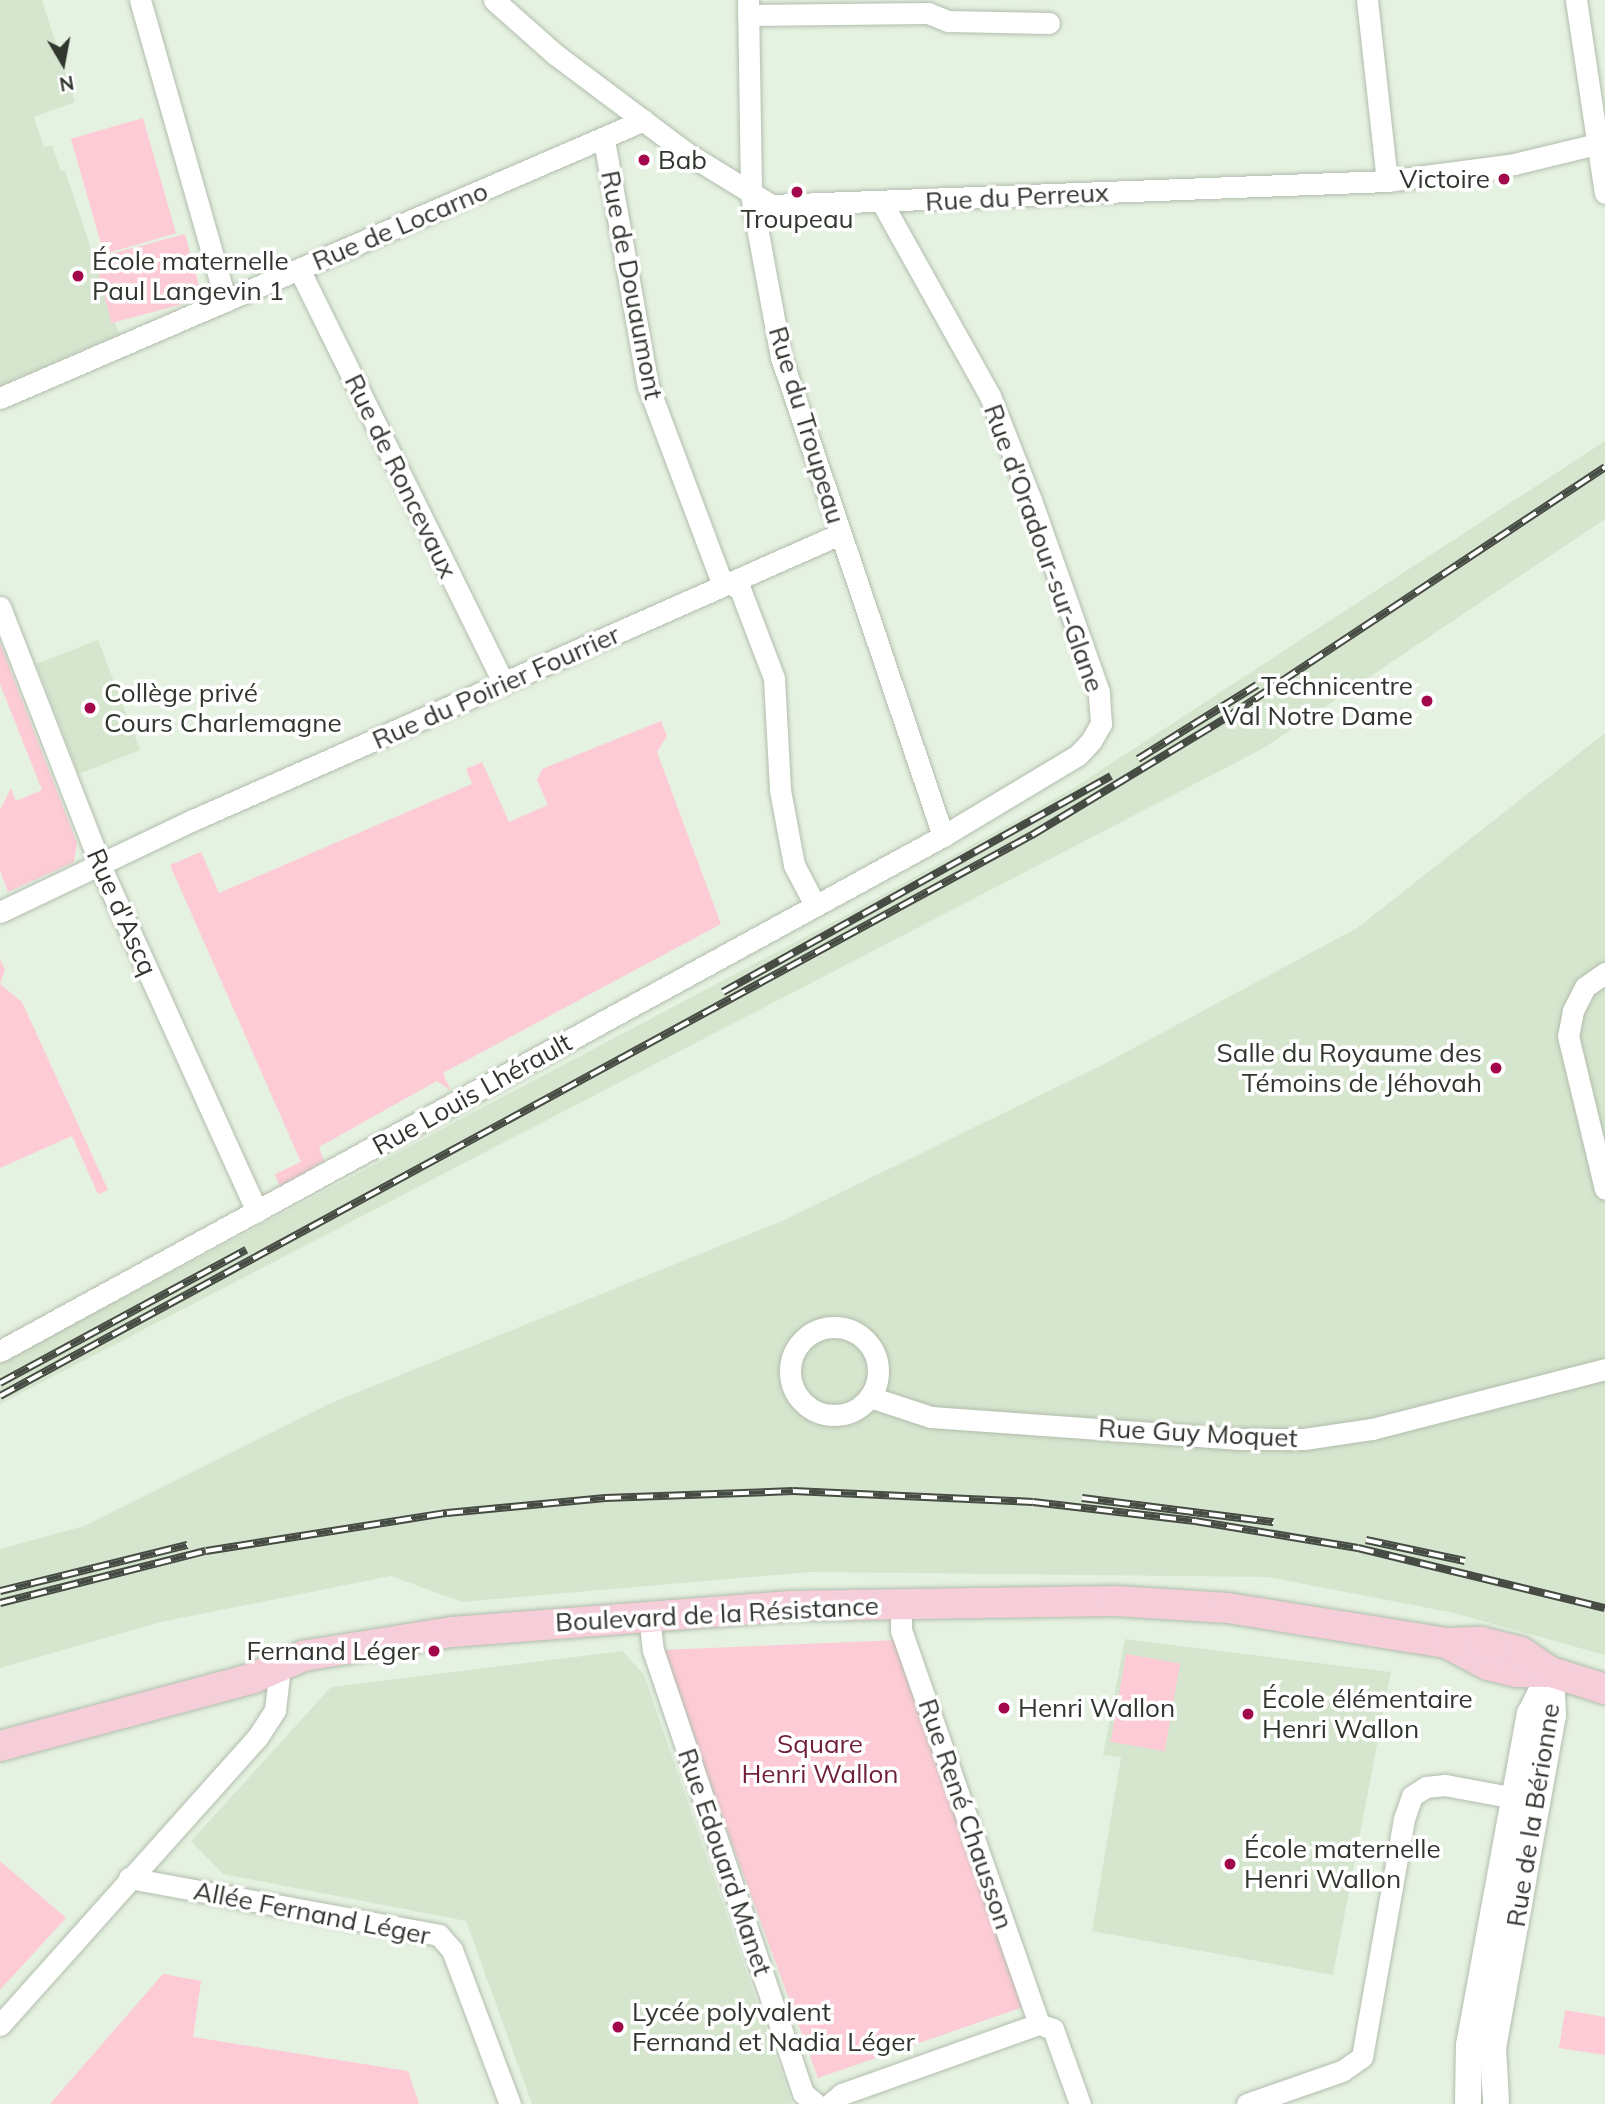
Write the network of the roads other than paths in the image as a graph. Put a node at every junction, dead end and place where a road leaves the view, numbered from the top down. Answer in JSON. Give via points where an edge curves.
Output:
{"nodes":[{"id":1,"x":141,"y":0,"type":"edge"},
{"id":2,"x":495,"y":0,"type":"edge"},
{"id":3,"x":1367,"y":0,"type":"edge"},
{"id":4,"x":1576,"y":0,"type":"edge"},
{"id":5,"x":748,"y":7,"type":"edge"},
{"id":6,"x":1049,"y":23,"type":"dead end"},
{"id":7,"x":644,"y":120,"type":"junction"},
{"id":8,"x":604,"y":140,"type":"junction"},
{"id":9,"x":1602,"y":143,"type":"edge"},
{"id":10,"x":1387,"y":181,"type":"junction"},
{"id":11,"x":1605,"y":193,"type":"edge"},
{"id":12,"x":751,"y":195,"type":"junction"},
{"id":13,"x":882,"y":203,"type":"junction"},
{"id":14,"x":299,"y":269,"type":"junction"},
{"id":15,"x":226,"y":301,"type":"junction"},
{"id":16,"x":0,"y":398,"type":"edge"},
{"id":17,"x":841,"y":534,"type":"junction"},
{"id":18,"x":727,"y":585,"type":"junction"},
{"id":19,"x":0,"y":607,"type":"edge"},
{"id":20,"x":504,"y":683,"type":"junction"},
{"id":21,"x":943,"y":836,"type":"junction"},
{"id":22,"x":101,"y":866,"type":"junction"},
{"id":23,"x":814,"y":904,"type":"junction"},
{"id":24,"x":0,"y":912,"type":"edge"},
{"id":25,"x":1605,"y":973,"type":"edge"},
{"id":26,"x":1605,"y":1189,"type":"edge"},
{"id":27,"x":257,"y":1212,"type":"junction"},
{"id":28,"x":0,"y":1351,"type":"edge"},
{"id":29,"x":1605,"y":1369,"type":"edge"},
{"id":30,"x":870,"y":1397,"type":"junction"},
{"id":31,"x":901,"y":1604,"type":"junction"},
{"id":32,"x":649,"y":1614,"type":"junction"},
{"id":33,"x":280,"y":1667,"type":"junction"},
{"id":34,"x":1551,"y":1672,"type":"junction"},
{"id":35,"x":1605,"y":1689,"type":"edge"},
{"id":36,"x":0,"y":1746,"type":"edge"},
{"id":37,"x":1515,"y":1798,"type":"junction"},
{"id":38,"x":129,"y":1878,"type":"junction"},
{"id":39,"x":1039,"y":2024,"type":"junction"},
{"id":40,"x":0,"y":2025,"type":"edge"},
{"id":41,"x":1499,"y":2102,"type":"edge"},
{"id":42,"x":1465,"y":2103,"type":"edge"},
{"id":43,"x":510,"y":2104,"type":"edge"},
{"id":44,"x":816,"y":2104,"type":"edge"},
{"id":45,"x":830,"y":2104,"type":"edge"},
{"id":46,"x":1080,"y":2104,"type":"edge"},
{"id":47,"x":1247,"y":2104,"type":"edge"}],
"edges":[{"from":1,"to":15,"type":"street"},
{"from":2,"to":7,"type":"street","name":"Rue du Perreux","via":[[556,55]]},
{"from":3,"to":10,"type":"street"},
{"from":4,"to":9,"type":"street"},
{"from":5,"to":6,"type":"street","via":[[928,13],[948,21]]},
{"from":5,"to":12,"type":"street","name":"Rue du Troupeau"},
{"from":7,"to":8,"type":"street","name":"Rue de Locarno"},
{"from":7,"to":12,"type":"street","name":"Rue du Perreux"},
{"from":8,"to":14,"type":"street","name":"Rue de Locarno"},
{"from":8,"to":18,"type":"street","name":"Rue de Douaumont","via":[[648,386],[720,578]]},
{"from":9,"to":10,"type":"street","name":"Rue du Perreux","via":[[1514,164]]},
{"from":9,"to":11,"type":"street"},
{"from":10,"to":13,"type":"street","name":"Rue du Perreux"},
{"from":12,"to":13,"type":"street","name":"Rue du Perreux","via":[[771,205]]},
{"from":12,"to":17,"type":"street","name":"Rue du Troupeau","via":[[781,357]]},
{"from":13,"to":21,"type":"street","name":"Rue d'Oradour-sur-Glane","via":[[990,396],[1045,538],[1102,708],[1101,724],[1078,755]]},
{"from":14,"to":15,"type":"street","name":"Rue de Locarno"},
{"from":14,"to":20,"type":"street","name":"Rue de Roncevaux"},
{"from":15,"to":16,"type":"street","name":"Rue de Locarno"},
{"from":17,"to":18,"type":"street","name":"Rue du Poirier Fourrier"},
{"from":17,"to":21,"type":"street","name":"Rue du Troupeau"},
{"from":18,"to":20,"type":"street","name":"Rue du Poirier Fourrier"},
{"from":18,"to":23,"type":"street","name":"Rue de Douaumont","via":[[740,589],[774,678],[780,790],[794,865]]},
{"from":19,"to":22,"type":"street","name":"Rue d'Ascq"},
{"from":20,"to":22,"type":"street","name":"Rue du Poirier Fourrier"},
{"from":21,"to":23,"type":"street","name":"Rue Louis Lhérault"},
{"from":22,"to":24,"type":"street","name":"Rue du Poirier Fourrier"},
{"from":22,"to":27,"type":"street","name":"Rue d'Ascq"},
{"from":23,"to":27,"type":"street","name":"Rue Louis Lhérault"},
{"from":25,"to":26,"type":"street","via":[[1585,987],[1568,1036]]},
{"from":27,"to":28,"type":"street","name":"Rue Louis Lhérault"},
{"from":29,"to":30,"type":"street","name":"Rue Guy Moquet","via":[[1372,1429],[1304,1439],[1236,1439],[931,1417]]},
{"from":30,"to":30,"type":"street","via":[[878,1364],[860,1336],[828,1328],[799,1345],[791,1378],[809,1406],[841,1414]]},
{"from":31,"to":32,"type":"main road","name":"Boulevard de la Résistance"},
{"from":31,"to":34,"type":"main road","name":"Boulevard de la Résistance","via":[[1116,1601],[1227,1608],[1447,1643],[1481,1642],[1521,1652]]},
{"from":31,"to":39,"type":"street","name":"Rue René Chausson","via":[[901,1630]]},
{"from":32,"to":33,"type":"main road","name":"Boulevard de la Résistance","via":[[452,1632],[303,1656]]},
{"from":32,"to":44,"type":"street","name":"Rue Edouard Manet","via":[[653,1650],[803,2093]]},
{"from":33,"to":36,"type":"main road","name":"Boulevard de la Résistance"},
{"from":33,"to":38,"type":"street","via":[[275,1710],[257,1738]]},
{"from":34,"to":35,"type":"main road","name":"Boulevard de la Résistance"},
{"from":34,"to":37,"type":"street","name":"Rue de la Bérionne","via":[[1530,1714]]},
{"from":34,"to":41,"type":"street","name":"Rue de la Bérionne","via":[[1553,1715],[1493,2048]]},
{"from":37,"to":42,"type":"street","name":"Rue de la Bérionne","via":[[1469,2045]]},
{"from":37,"to":47,"type":"street","via":[[1445,1785],[1426,1787],[1412,1796],[1404,1819],[1362,2057],[1342,2071]]},
{"from":38,"to":40,"type":"street"},
{"from":38,"to":43,"type":"street","name":"Allée Fernand Léger","via":[[439,1935],[453,1950]]},
{"from":39,"to":45,"type":"street","via":[[842,2094]]},
{"from":39,"to":46,"type":"street","via":[[1053,2029]]},
{"from":41,"to":42,"type":"street"}]}
